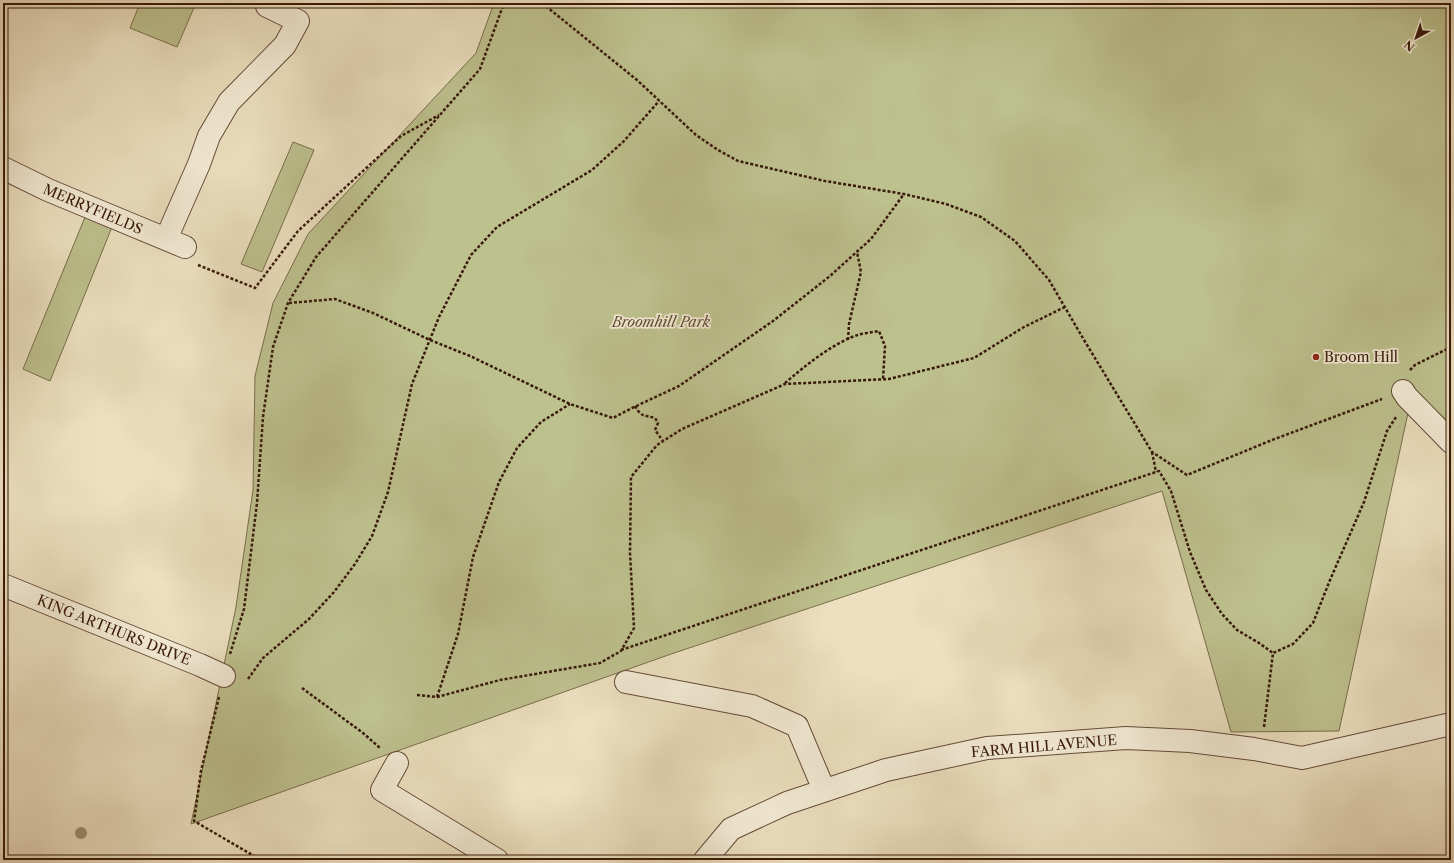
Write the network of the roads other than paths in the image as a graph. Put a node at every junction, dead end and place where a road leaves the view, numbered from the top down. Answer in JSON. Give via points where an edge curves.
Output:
{"nodes":[{"id":1,"x":266,"y":6,"type":"dead end"},
{"id":2,"x":4,"y":174,"type":"edge"},
{"id":3,"x":1405,"y":394,"type":"road end"},
{"id":4,"x":1451,"y":442,"type":"edge"},
{"id":5,"x":3,"y":585,"type":"edge"},
{"id":6,"x":224,"y":676,"type":"road end"},
{"id":7,"x":626,"y":682,"type":"dead end"},
{"id":8,"x":1451,"y":724,"type":"edge"},
{"id":9,"x":397,"y":763,"type":"road end"},
{"id":10,"x":824,"y":790,"type":"junction"},
{"id":11,"x":498,"y":860,"type":"edge"},
{"id":12,"x":705,"y":860,"type":"edge"}],
"edges":[{"from":1,"to":2,"type":"street","name":"MERRYFIELDS","via":[[298,21],[286,45],[229,102],[210,136],[199,164],[176,243]]},
{"from":3,"to":4,"type":"street"},
{"from":5,"to":6,"type":"street","name":"KING ARTHURS DRIVE"},
{"from":7,"to":10,"type":"street","via":[[752,706],[797,726]]},
{"from":8,"to":10,"type":"street","name":"FARM HILL AVENUE","via":[[1302,758],[1190,741],[1126,738],[987,748],[886,770]]},
{"from":9,"to":11,"type":"street","via":[[382,790]]},
{"from":10,"to":12,"type":"street","name":"FARM HILL AVENUE","via":[[787,803],[731,829]]}]}
